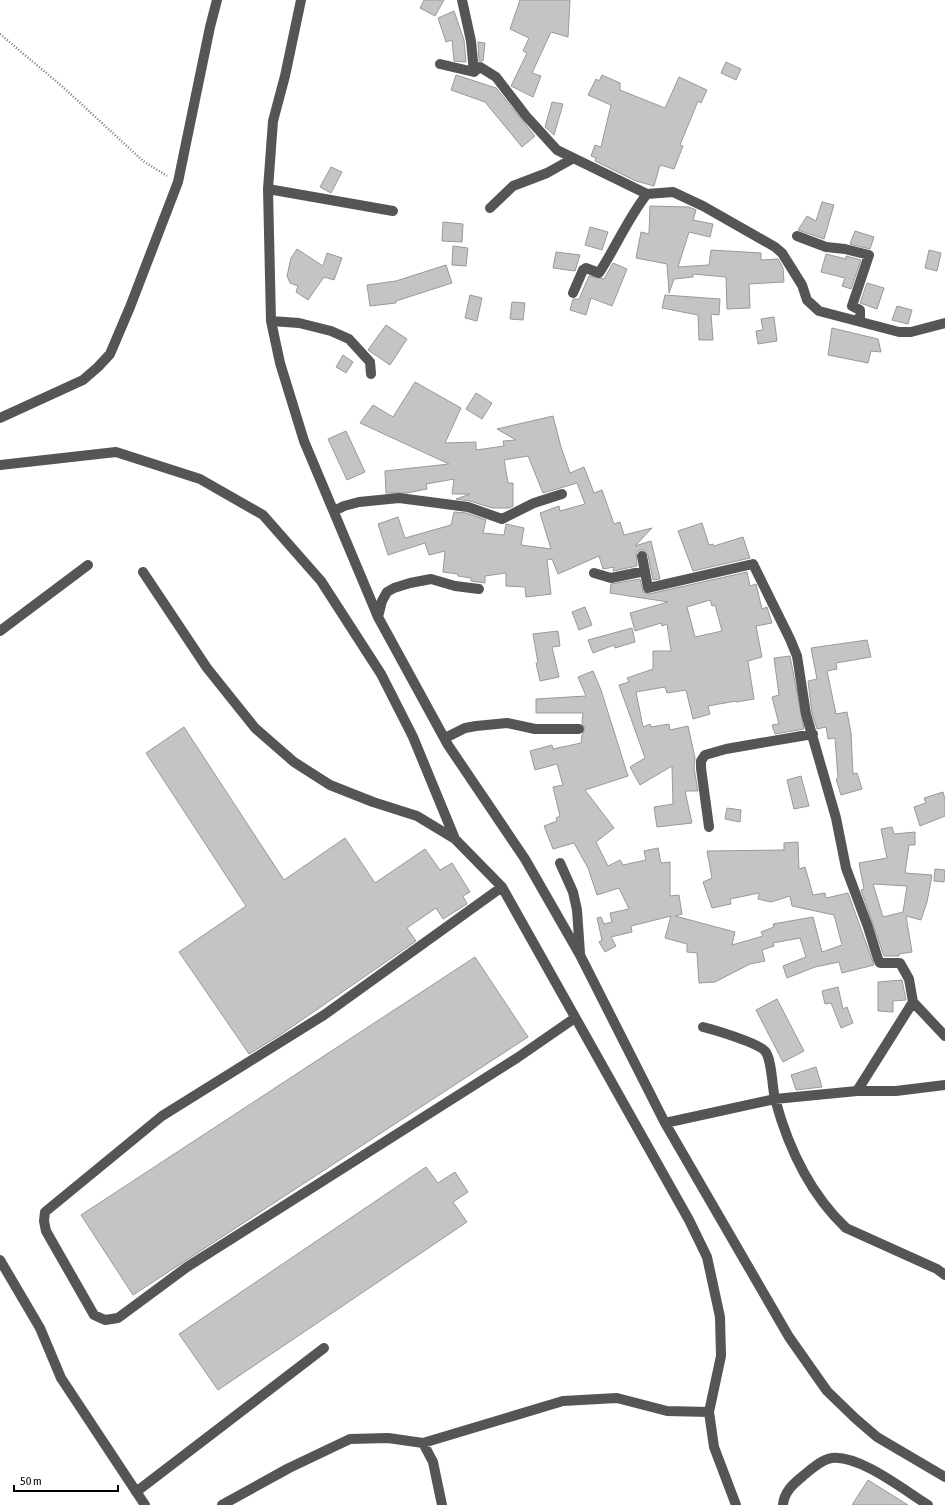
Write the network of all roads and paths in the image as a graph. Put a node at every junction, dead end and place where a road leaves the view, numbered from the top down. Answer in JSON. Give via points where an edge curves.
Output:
{"nodes":[{"id":1,"x":218,"y":0,"type":"edge"},
{"id":2,"x":301,"y":0,"type":"edge"},
{"id":3,"x":462,"y":0,"type":"edge"},
{"id":4,"x":0,"y":34,"type":"edge"},
{"id":5,"x":440,"y":64,"type":"dead end"},
{"id":6,"x":474,"y":72,"type":"junction"},
{"id":7,"x":572,"y":159,"type":"junction"},
{"id":8,"x":178,"y":182,"type":"junction"},
{"id":9,"x":268,"y":189,"type":"junction"},
{"id":10,"x":647,"y":194,"type":"junction"},
{"id":11,"x":490,"y":208,"type":"dead end"},
{"id":12,"x":393,"y":211,"type":"dead end"},
{"id":13,"x":797,"y":236,"type":"dead end"},
{"id":14,"x":573,"y":293,"type":"dead end"},
{"id":15,"x":271,"y":320,"type":"junction"},
{"id":16,"x":860,"y":321,"type":"junction"},
{"id":17,"x":945,"y":323,"type":"edge"},
{"id":18,"x":371,"y":374,"type":"dead end"},
{"id":19,"x":0,"y":418,"type":"edge"},
{"id":20,"x":0,"y":465,"type":"edge"},
{"id":21,"x":562,"y":494,"type":"dead end"},
{"id":22,"x":334,"y":511,"type":"junction"},
{"id":23,"x":642,"y":556,"type":"dead end"},
{"id":24,"x":88,"y":565,"type":"dead end"},
{"id":25,"x":645,"y":571,"type":"junction"},
{"id":26,"x":143,"y":572,"type":"dead end"},
{"id":27,"x":594,"y":573,"type":"dead end"},
{"id":28,"x":479,"y":589,"type":"dead end"},
{"id":29,"x":378,"y":617,"type":"junction"},
{"id":30,"x":0,"y":631,"type":"edge"},
{"id":31,"x":579,"y":729,"type":"dead end"},
{"id":32,"x":813,"y":734,"type":"junction"},
{"id":33,"x":445,"y":738,"type":"junction"},
{"id":34,"x":709,"y":828,"type":"dead end"},
{"id":35,"x":455,"y":839,"type":"junction"},
{"id":36,"x":560,"y":863,"type":"dead end"},
{"id":37,"x":502,"y":887,"type":"junction"},
{"id":38,"x":580,"y":955,"type":"junction"},
{"id":39,"x":913,"y":1002,"type":"junction"},
{"id":40,"x":575,"y":1018,"type":"junction"},
{"id":41,"x":703,"y":1027,"type":"dead end"},
{"id":42,"x":945,"y":1036,"type":"edge"},
{"id":43,"x":945,"y":1085,"type":"edge"},
{"id":44,"x":857,"y":1092,"type":"junction"},
{"id":45,"x":775,"y":1099,"type":"junction"},
{"id":46,"x":665,"y":1123,"type":"junction"},
{"id":47,"x":0,"y":1260,"type":"edge"},
{"id":48,"x":945,"y":1275,"type":"edge"},
{"id":49,"x":324,"y":1348,"type":"dead end"},
{"id":50,"x":709,"y":1412,"type":"junction"},
{"id":51,"x":423,"y":1443,"type":"junction"},
{"id":52,"x":945,"y":1476,"type":"edge"},
{"id":53,"x":136,"y":1492,"type":"junction"},
{"id":54,"x":145,"y":1505,"type":"edge"},
{"id":55,"x":222,"y":1505,"type":"edge"},
{"id":56,"x":442,"y":1505,"type":"edge"},
{"id":57,"x":736,"y":1505,"type":"edge"},
{"id":58,"x":783,"y":1505,"type":"edge"},
{"id":59,"x":928,"y":1505,"type":"edge"}],
"edges":[{"from":1,"to":8,"type":"street","via":[[210,27]]},
{"from":2,"to":9,"type":"street","via":[[273,121]]},
{"from":3,"to":6,"type":"street","via":[[471,41]]},
{"from":4,"to":8,"type":"path","via":[[64,88],[143,161]]},
{"from":5,"to":6,"type":"street"},
{"from":6,"to":7,"type":"street","via":[[480,67],[496,77],[539,132],[556,150]]},
{"from":7,"to":10,"type":"street"},
{"from":7,"to":11,"type":"street","via":[[547,173],[513,186]]},
{"from":8,"to":19,"type":"street","via":[[110,354],[83,380]]},
{"from":9,"to":12,"type":"street"},
{"from":9,"to":15,"type":"street"},
{"from":10,"to":14,"type":"street","via":[[636,208],[599,273],[586,268],[583,270]]},
{"from":10,"to":16,"type":"street","via":[[673,192],[770,243],[782,253],[802,285],[807,300],[819,311]]},
{"from":13,"to":16,"type":"street","via":[[826,247],[869,255],[852,306],[860,310]]},
{"from":15,"to":18,"type":"street","via":[[299,323],[350,339],[370,362]]},
{"from":15,"to":22,"type":"street","via":[[291,403],[304,442]]},
{"from":16,"to":17,"type":"street","via":[[899,332],[911,332]]},
{"from":20,"to":35,"type":"street","via":[[116,452],[200,479],[263,515],[321,580],[382,674],[413,737]]},
{"from":21,"to":22,"type":"street","via":[[534,503],[502,519],[468,507],[400,498],[359,502]]},
{"from":22,"to":29,"type":"street"},
{"from":23,"to":25,"type":"street"},
{"from":24,"to":30,"type":"street"},
{"from":25,"to":27,"type":"street","via":[[611,578]]},
{"from":25,"to":32,"type":"street","via":[[648,588],[754,564],[797,656],[804,707]]},
{"from":26,"to":35,"type":"street","via":[[207,668],[255,728],[294,762],[330,785],[417,816]]},
{"from":28,"to":29,"type":"street","via":[[431,579],[410,583],[387,592]]},
{"from":29,"to":33,"type":"street"},
{"from":31,"to":33,"type":"street","via":[[535,729],[507,723],[465,728]]},
{"from":32,"to":34,"type":"street","via":[[705,755],[701,761],[701,768]]},
{"from":32,"to":39,"type":"street","via":[[836,818],[846,868],[878,959],[880,963],[900,963],[904,967]]},
{"from":33,"to":38,"type":"street","via":[[525,859]]},
{"from":35,"to":37,"type":"street"},
{"from":36,"to":38,"type":"street","via":[[573,892],[577,910]]},
{"from":37,"to":40,"type":"street"},
{"from":37,"to":40,"type":"street","via":[[324,1015],[162,1116],[45,1212],[46,1231],[94,1315],[105,1320],[118,1318],[187,1267],[517,1058]]},
{"from":38,"to":46,"type":"street"},
{"from":39,"to":42,"type":"street"},
{"from":39,"to":44,"type":"street"},
{"from":40,"to":50,"type":"street","via":[[689,1220],[707,1257],[720,1317],[721,1356]]},
{"from":41,"to":45,"type":"street","via":[[724,1032],[765,1050]]},
{"from":43,"to":44,"type":"street","via":[[896,1091]]},
{"from":44,"to":45,"type":"street"},
{"from":45,"to":46,"type":"street"},
{"from":45,"to":48,"type":"street","via":[[790,1143],[805,1176],[822,1204],[846,1228]]},
{"from":46,"to":52,"type":"street","via":[[789,1337],[827,1391],[877,1437]]},
{"from":47,"to":53,"type":"street","via":[[40,1328],[61,1378]]},
{"from":49,"to":53,"type":"street"},
{"from":50,"to":51,"type":"street","via":[[667,1410],[617,1398],[563,1401]]},
{"from":50,"to":57,"type":"street","via":[[714,1447]]},
{"from":51,"to":55,"type":"street","via":[[388,1438],[350,1439]]},
{"from":51,"to":56,"type":"street","via":[[433,1462]]},
{"from":53,"to":54,"type":"street"},
{"from":58,"to":59,"type":"street","via":[[784,1496],[796,1481],[830,1458],[844,1458],[878,1472]]}]}
